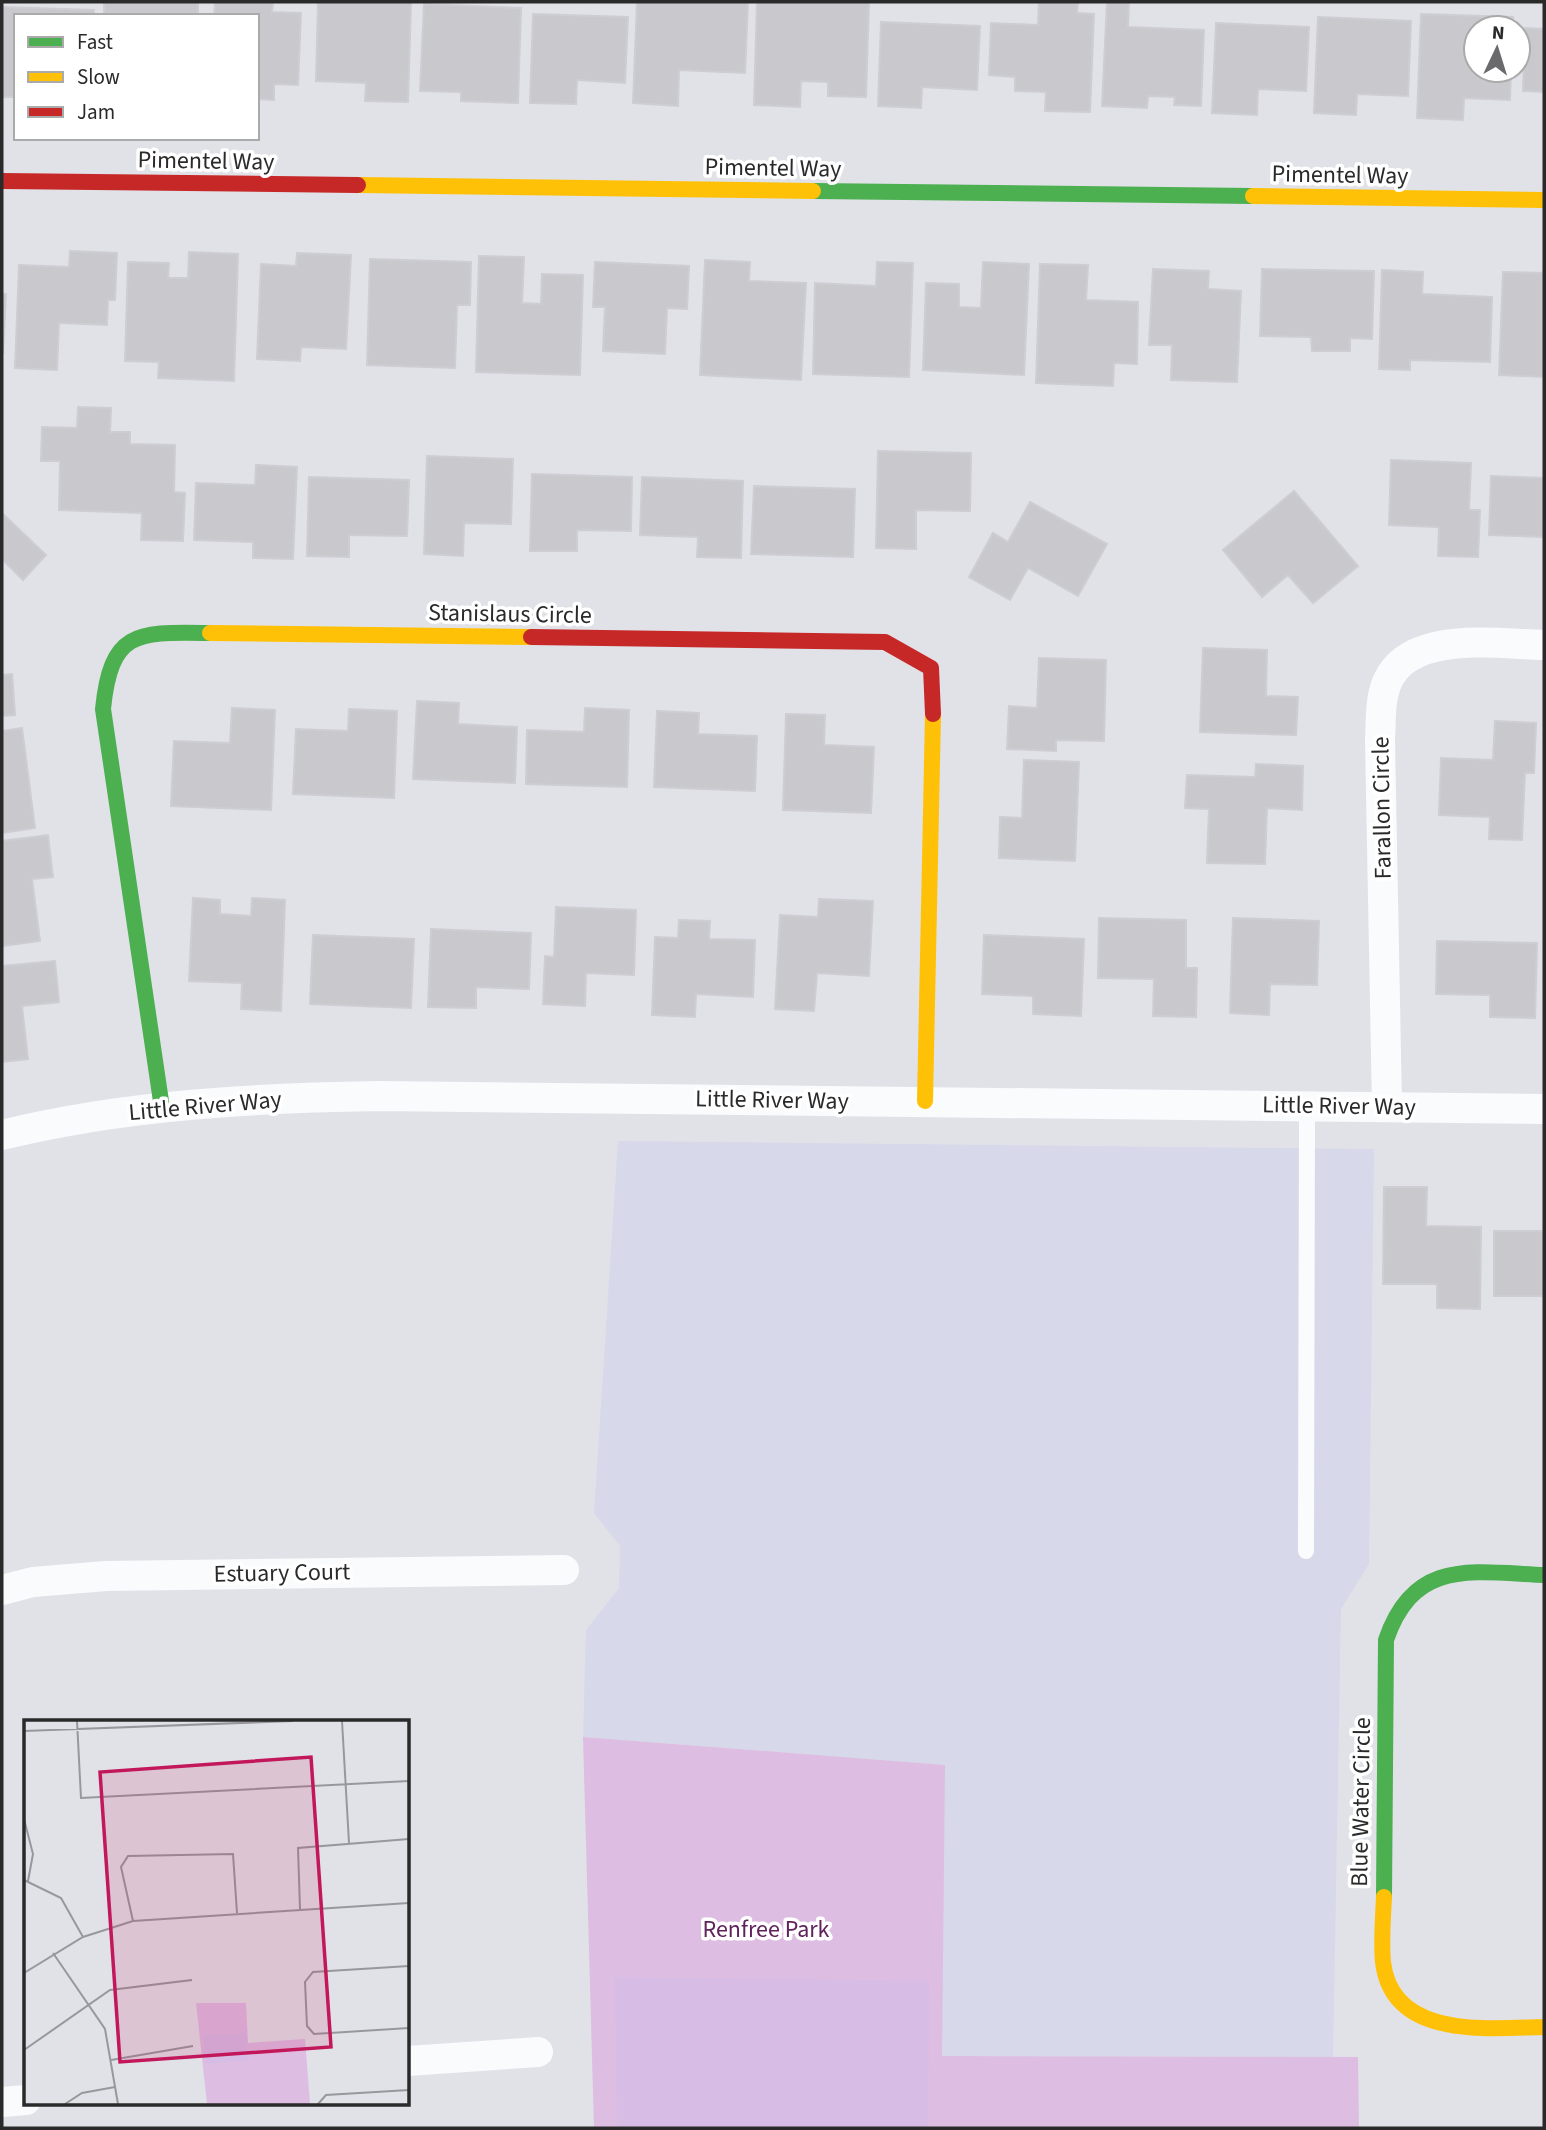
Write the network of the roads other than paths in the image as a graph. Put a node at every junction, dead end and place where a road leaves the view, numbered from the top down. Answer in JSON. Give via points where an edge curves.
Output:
{"nodes":[{"id":1,"x":2,"y":181,"type":"edge"},
{"id":2,"x":1544,"y":200,"type":"edge"},
{"id":3,"x":1544,"y":645,"type":"edge"},
{"id":4,"x":925,"y":1101,"type":"junction"},
{"id":5,"x":1307,"y":1106,"type":"junction"},
{"id":6,"x":1387,"y":1107,"type":"junction"},
{"id":7,"x":162,"y":1108,"type":"junction"},
{"id":8,"x":1544,"y":1108,"type":"edge"},
{"id":9,"x":2,"y":1135,"type":"edge"},
{"id":10,"x":1306,"y":1551,"type":"dead end"},
{"id":11,"x":564,"y":1570,"type":"dead end"},
{"id":12,"x":1544,"y":1575,"type":"edge"},
{"id":13,"x":2,"y":1590,"type":"edge"},
{"id":14,"x":1544,"y":2027,"type":"edge"},
{"id":15,"x":538,"y":2052,"type":"dead end"},
{"id":16,"x":410,"y":2062,"type":"edge"},
{"id":17,"x":24,"y":2100,"type":"edge"},
{"id":18,"x":2,"y":2102,"type":"edge"}],
"edges":[{"from":1,"to":2,"type":"street","name":"Pimentel Way"},
{"from":3,"to":6,"type":"street","name":"Farallon Circle","via":[[1441,644],[1408,656],[1383,694]]},
{"from":4,"to":5,"type":"street","name":"Little River Way"},
{"from":4,"to":7,"type":"street","name":"Little River Way","via":[[379,1096],[293,1097]]},
{"from":4,"to":7,"type":"street","name":"Stanislaus Circle","via":[[933,712],[930,668],[885,642],[158,632],[130,640],[108,664],[103,709]]},
{"from":5,"to":6,"type":"street","name":"Little River Way"},
{"from":5,"to":10,"type":"lane"},
{"from":6,"to":8,"type":"street","name":"Little River Way"},
{"from":7,"to":9,"type":"street","name":"Little River Way"},
{"from":11,"to":13,"type":"street","name":"Estuary Court","via":[[106,1576],[33,1582]]},
{"from":12,"to":14,"type":"street","name":"Blue Water Circle","via":[[1449,1574],[1410,1592],[1394,1612],[1385,1640],[1383,1950],[1389,1987],[1404,2008],[1427,2022]]},
{"from":15,"to":16,"type":"street"},
{"from":17,"to":18,"type":"street"}]}
